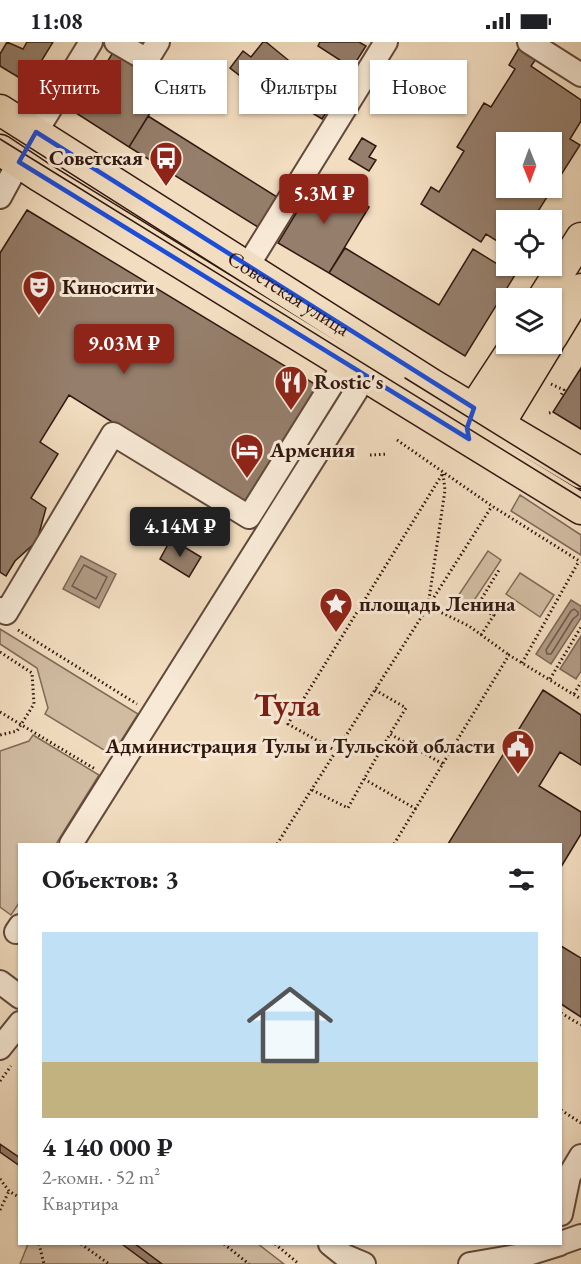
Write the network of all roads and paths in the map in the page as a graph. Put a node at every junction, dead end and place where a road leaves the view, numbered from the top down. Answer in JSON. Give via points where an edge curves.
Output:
{"nodes":[{"id":1,"x":91,"y":42,"type":"edge"},
{"id":2,"x":116,"y":42,"type":"edge"},
{"id":3,"x":386,"y":42,"type":"edge"},
{"id":4,"x":529,"y":42,"type":"edge"},
{"id":5,"x":153,"y":51,"type":"edge"},
{"id":6,"x":581,"y":75,"type":"edge"},
{"id":7,"x":0,"y":110,"type":"edge"},
{"id":8,"x":36,"y":132,"type":"junction"},
{"id":9,"x":10,"y":156,"type":"edge"},
{"id":10,"x":0,"y":197,"type":"edge"},
{"id":11,"x":581,"y":238,"type":"edge"},
{"id":12,"x":247,"y":267,"type":"junction"},
{"id":13,"x":549,"y":288,"type":"edge"},
{"id":14,"x":581,"y":289,"type":"edge"},
{"id":15,"x":562,"y":320,"type":"edge"},
{"id":16,"x":509,"y":354,"type":"edge"},
{"id":17,"x":542,"y":354,"type":"edge"},
{"id":18,"x":355,"y":371,"type":"junction"},
{"id":19,"x":550,"y":383,"type":"dead end"},
{"id":20,"x":563,"y":397,"type":"dead end"},
{"id":21,"x":474,"y":408,"type":"junction"},
{"id":22,"x":500,"y":423,"type":"junction"},
{"id":23,"x":469,"y":439,"type":"junction"},
{"id":24,"x":396,"y":440,"type":"dead end"},
{"id":25,"x":388,"y":454,"type":"dead end"},
{"id":26,"x":370,"y":455,"type":"dead end"},
{"id":27,"x":443,"y":472,"type":"junction"},
{"id":28,"x":581,"y":473,"type":"edge"},
{"id":29,"x":492,"y":506,"type":"junction"},
{"id":30,"x":581,"y":509,"type":"edge"},
{"id":31,"x":580,"y":562,"type":"edge"},
{"id":32,"x":499,"y":570,"type":"dead end"},
{"id":33,"x":428,"y":606,"type":"junction"},
{"id":34,"x":5,"y":617,"type":"edge"},
{"id":35,"x":581,"y":627,"type":"edge"},
{"id":36,"x":481,"y":635,"type":"junction"},
{"id":37,"x":0,"y":652,"type":"edge"},
{"id":38,"x":509,"y":655,"type":"junction"},
{"id":39,"x":522,"y":663,"type":"junction"},
{"id":40,"x":550,"y":680,"type":"junction"},
{"id":41,"x":581,"y":682,"type":"edge"},
{"id":42,"x":375,"y":690,"type":"junction"},
{"id":43,"x":574,"y":694,"type":"junction"},
{"id":44,"x":581,"y":699,"type":"edge"},
{"id":45,"x":137,"y":704,"type":"dead end"},
{"id":46,"x":0,"y":712,"type":"edge"},
{"id":47,"x":20,"y":725,"type":"junction"},
{"id":48,"x":390,"y":734,"type":"junction"},
{"id":49,"x":0,"y":735,"type":"edge"},
{"id":50,"x":336,"y":751,"type":"junction"},
{"id":51,"x":443,"y":764,"type":"junction"},
{"id":52,"x":112,"y":780,"type":"junction"},
{"id":53,"x":364,"y":780,"type":"junction"},
{"id":54,"x":312,"y":790,"type":"junction"},
{"id":55,"x":416,"y":809,"type":"junction"},
{"id":56,"x":72,"y":843,"type":"edge"},
{"id":57,"x":278,"y":843,"type":"edge"},
{"id":58,"x":395,"y":843,"type":"edge"},
{"id":59,"x":0,"y":982,"type":"edge"},
{"id":60,"x":18,"y":996,"type":"edge"},
{"id":61,"x":562,"y":1014,"type":"edge"},
{"id":62,"x":581,"y":1025,"type":"edge"},
{"id":63,"x":18,"y":1028,"type":"edge"},
{"id":64,"x":7,"y":1056,"type":"edge"},
{"id":65,"x":0,"y":1081,"type":"edge"},
{"id":66,"x":562,"y":1111,"type":"edge"},
{"id":67,"x":581,"y":1123,"type":"edge"},
{"id":68,"x":581,"y":1156,"type":"edge"},
{"id":69,"x":0,"y":1179,"type":"edge"},
{"id":70,"x":9,"y":1191,"type":"junction"},
{"id":71,"x":18,"y":1197,"type":"edge"},
{"id":72,"x":562,"y":1209,"type":"edge"},
{"id":73,"x":0,"y":1210,"type":"edge"},
{"id":74,"x":581,"y":1236,"type":"edge"},
{"id":75,"x":39,"y":1245,"type":"edge"},
{"id":76,"x":82,"y":1245,"type":"edge"},
{"id":77,"x":225,"y":1245,"type":"edge"},
{"id":78,"x":275,"y":1245,"type":"edge"},
{"id":79,"x":557,"y":1248,"type":"edge"},
{"id":80,"x":44,"y":1264,"type":"edge"},
{"id":81,"x":110,"y":1264,"type":"edge"},
{"id":82,"x":249,"y":1264,"type":"edge"},
{"id":83,"x":299,"y":1264,"type":"edge"},
{"id":84,"x":470,"y":1264,"type":"edge"}],
"edges":[{"from":1,"to":8,"type":"street"},
{"from":2,"to":5,"type":"street"},
{"from":3,"to":12,"type":"street","via":[[318,164]]},
{"from":4,"to":6,"type":"street"},
{"from":7,"to":8,"type":"main road","name":"Советская улица"},
{"from":8,"to":9,"type":"main road"},
{"from":8,"to":12,"type":"main road","name":"Советская улица"},
{"from":9,"to":10,"type":"street"},
{"from":9,"to":18,"type":"main road","name":"Советская улица"},
{"from":11,"to":13,"type":"main road"},
{"from":12,"to":21,"type":"main road","name":"Советская улица"},
{"from":14,"to":15,"type":"main road"},
{"from":16,"to":21,"type":"main road"},
{"from":17,"to":22,"type":"main road"},
{"from":18,"to":23,"type":"main road","name":"Советская улица"},
{"from":18,"to":34,"type":"street","via":[[249,517],[113,434]]},
{"from":18,"to":52,"type":"street"},
{"from":19,"to":20,"type":"path","via":[[564,390]]},
{"from":21,"to":22,"type":"main road","name":"Советская улица"},
{"from":21,"to":23,"type":"main road","via":[[467,428]]},
{"from":22,"to":23,"type":"main road","via":[[483,437]]},
{"from":22,"to":28,"type":"main road","name":"Советская улица"},
{"from":23,"to":30,"type":"main road","name":"Советская улица"},
{"from":24,"to":27,"type":"path"},
{"from":25,"to":26,"type":"path"},
{"from":27,"to":29,"type":"path"},
{"from":27,"to":33,"type":"path","via":[[445,490]]},
{"from":27,"to":50,"type":"path","via":[[288,724]]},
{"from":29,"to":31,"type":"path"},
{"from":29,"to":33,"type":"path"},
{"from":31,"to":39,"type":"path"},
{"from":32,"to":36,"type":"path","via":[[476,608],[494,615]]},
{"from":33,"to":36,"type":"path"},
{"from":33,"to":42,"type":"path"},
{"from":34,"to":45,"type":"path"},
{"from":35,"to":40,"type":"path"},
{"from":36,"to":38,"type":"path"},
{"from":37,"to":47,"type":"path","via":[[32,673],[34,704]]},
{"from":38,"to":39,"type":"path"},
{"from":38,"to":51,"type":"path"},
{"from":39,"to":40,"type":"path"},
{"from":40,"to":43,"type":"path"},
{"from":41,"to":43,"type":"path"},
{"from":42,"to":48,"type":"path","via":[[406,708]]},
{"from":42,"to":50,"type":"path"},
{"from":43,"to":44,"type":"path"},
{"from":46,"to":47,"type":"path"},
{"from":47,"to":49,"type":"path","via":[[17,731]]},
{"from":47,"to":52,"type":"path"},
{"from":48,"to":51,"type":"path"},
{"from":48,"to":53,"type":"path"},
{"from":50,"to":54,"type":"path"},
{"from":51,"to":55,"type":"path"},
{"from":52,"to":56,"type":"street"},
{"from":53,"to":54,"type":"path","via":[[348,808]]},
{"from":53,"to":55,"type":"path"},
{"from":54,"to":57,"type":"path"},
{"from":55,"to":58,"type":"path"},
{"from":59,"to":60,"type":"street"},
{"from":61,"to":62,"type":"path"},
{"from":63,"to":64,"type":"street"},
{"from":64,"to":65,"type":"path"},
{"from":66,"to":67,"type":"path"},
{"from":68,"to":72,"type":"street","via":[[567,1182]]},
{"from":69,"to":70,"type":"path"},
{"from":70,"to":71,"type":"path"},
{"from":70,"to":73,"type":"path"},
{"from":74,"to":79,"type":"street"},
{"from":75,"to":80,"type":"path"},
{"from":76,"to":81,"type":"path"},
{"from":77,"to":82,"type":"path"},
{"from":78,"to":83,"type":"path"},
{"from":79,"to":84,"type":"street"}]}
